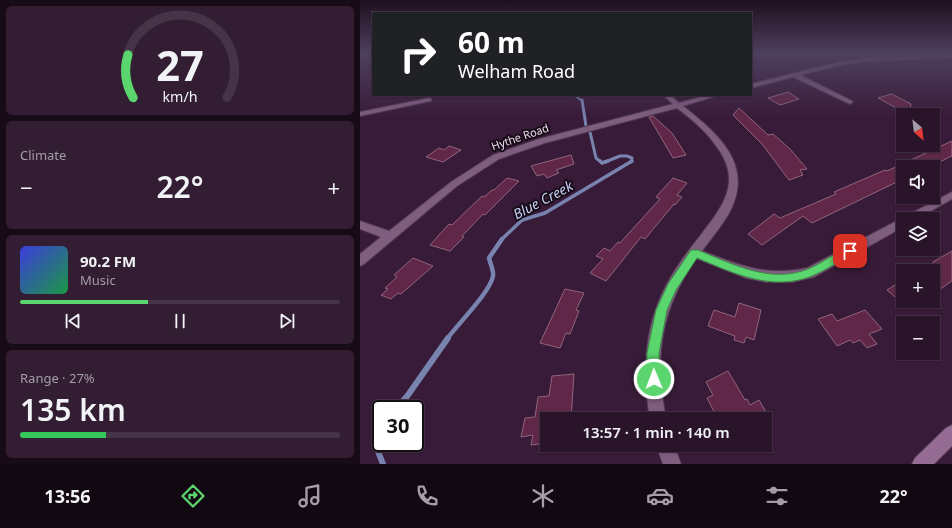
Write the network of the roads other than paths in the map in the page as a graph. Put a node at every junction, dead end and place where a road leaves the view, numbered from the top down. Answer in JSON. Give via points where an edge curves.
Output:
{"nodes":[{"id":1,"x":794,"y":75,"type":"joint"},
{"id":2,"x":752,"y":86,"type":"edge"},
{"id":3,"x":667,"y":96,"type":"edge"},
{"id":4,"x":712,"y":96,"type":"edge"},
{"id":5,"x":429,"y":100,"type":"dead end"},
{"id":6,"x":850,"y":102,"type":"dead end"},
{"id":7,"x":678,"y":105,"type":"junction"},
{"id":8,"x":360,"y":114,"type":"edge"},
{"id":9,"x":952,"y":196,"type":"edge"},
{"id":10,"x":922,"y":212,"type":"edge"},
{"id":11,"x":360,"y":225,"type":"edge"},
{"id":12,"x":896,"y":226,"type":"edge"},
{"id":13,"x":389,"y":236,"type":"junction"},
{"id":14,"x":695,"y":253,"type":"junction"},
{"id":15,"x":360,"y":260,"type":"edge"},
{"id":16,"x":657,"y":412,"type":"edge"},
{"id":17,"x":952,"y":434,"type":"edge"},
{"id":18,"x":668,"y":452,"type":"edge"},
{"id":19,"x":672,"y":464,"type":"edge"},
{"id":20,"x":921,"y":464,"type":"edge"}],
"edges":[{"from":1,"to":2,"type":"street"},
{"from":1,"to":6,"type":"street"},
{"from":3,"to":7,"type":"street"},
{"from":4,"to":7,"type":"street","name":"Hythe Road"},
{"from":5,"to":8,"type":"street"},
{"from":7,"to":13,"type":"street","name":"Hythe Road","via":[[531,144],[496,157],[464,177]]},
{"from":7,"to":14,"type":"street","via":[[722,145],[734,170],[734,190],[729,203]]},
{"from":9,"to":10,"type":"street"},
{"from":11,"to":13,"type":"street"},
{"from":12,"to":14,"type":"street","via":[[810,273],[792,277],[746,274]]},
{"from":13,"to":15,"type":"street","name":"Hythe Road"},
{"from":14,"to":16,"type":"street","via":[[678,277],[661,310],[653,353]]},
{"from":17,"to":20,"type":"main road"},
{"from":18,"to":19,"type":"street"}]}
